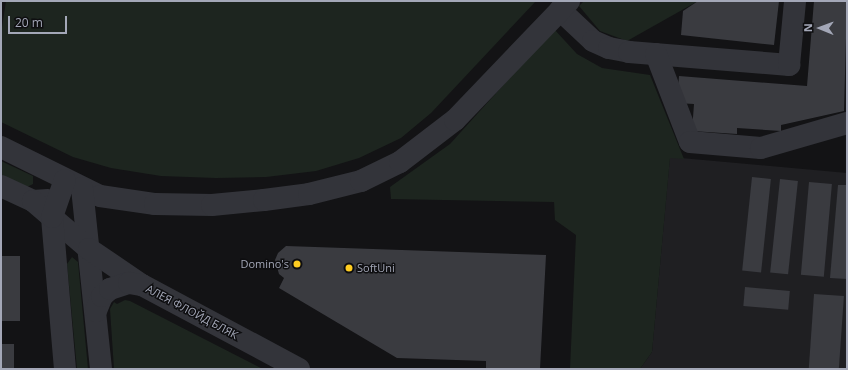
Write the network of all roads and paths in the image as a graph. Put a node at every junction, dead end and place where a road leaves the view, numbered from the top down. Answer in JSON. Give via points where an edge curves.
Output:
{"nodes":[{"id":1,"x":795,"y":1,"type":"edge"},
{"id":2,"x":564,"y":6,"type":"edge"},
{"id":3,"x":656,"y":54,"type":"junction"},
{"id":4,"x":847,"y":123,"type":"edge"},
{"id":5,"x":1,"y":147,"type":"edge"},
{"id":6,"x":35,"y":164,"type":"junction"},
{"id":7,"x":74,"y":184,"type":"junction"},
{"id":8,"x":1,"y":186,"type":"edge"},
{"id":9,"x":32,"y":201,"type":"junction"},
{"id":10,"x":54,"y":209,"type":"junction"},
{"id":11,"x":89,"y":249,"type":"junction"},
{"id":12,"x":55,"y":263,"type":"junction"},
{"id":13,"x":142,"y":285,"type":"junction"},
{"id":14,"x":96,"y":311,"type":"junction"},
{"id":15,"x":65,"y":369,"type":"edge"},
{"id":16,"x":101,"y":369,"type":"edge"},
{"id":17,"x":299,"y":369,"type":"edge"}],
"edges":[{"from":1,"to":3,"type":"street","via":[[789,65]]},
{"from":2,"to":3,"type":"street","via":[[593,41],[629,52]]},
{"from":2,"to":7,"type":"street","via":[[455,120],[400,162],[361,181],[310,194],[212,205],[118,200]]},
{"from":3,"to":4,"type":"street","via":[[690,142],[761,148]]},
{"from":5,"to":6,"type":"street"},
{"from":6,"to":7,"type":"street"},
{"from":6,"to":9,"type":"street","via":[[40,184]]},
{"from":7,"to":10,"type":"street"},
{"from":7,"to":11,"type":"street"},
{"from":8,"to":9,"type":"street"},
{"from":9,"to":10,"type":"street"},
{"from":10,"to":11,"type":"street","name":"АЛЕЯ ФЛОЙД БЛЯК"},
{"from":10,"to":12,"type":"street"},
{"from":11,"to":12,"type":"street","name":"АЛЕЯ ФЛОЙД БЛЯК","via":[[66,247]]},
{"from":11,"to":13,"type":"street","name":"АЛЕЯ ФЛОЙД БЛЯК"},
{"from":11,"to":14,"type":"street"},
{"from":12,"to":15,"type":"street"},
{"from":13,"to":14,"type":"street","via":[[129,283],[110,289],[102,296]]},
{"from":13,"to":17,"type":"street","name":"АЛЕЯ ФЛОЙД БЛЯК"},
{"from":14,"to":16,"type":"street"}]}
